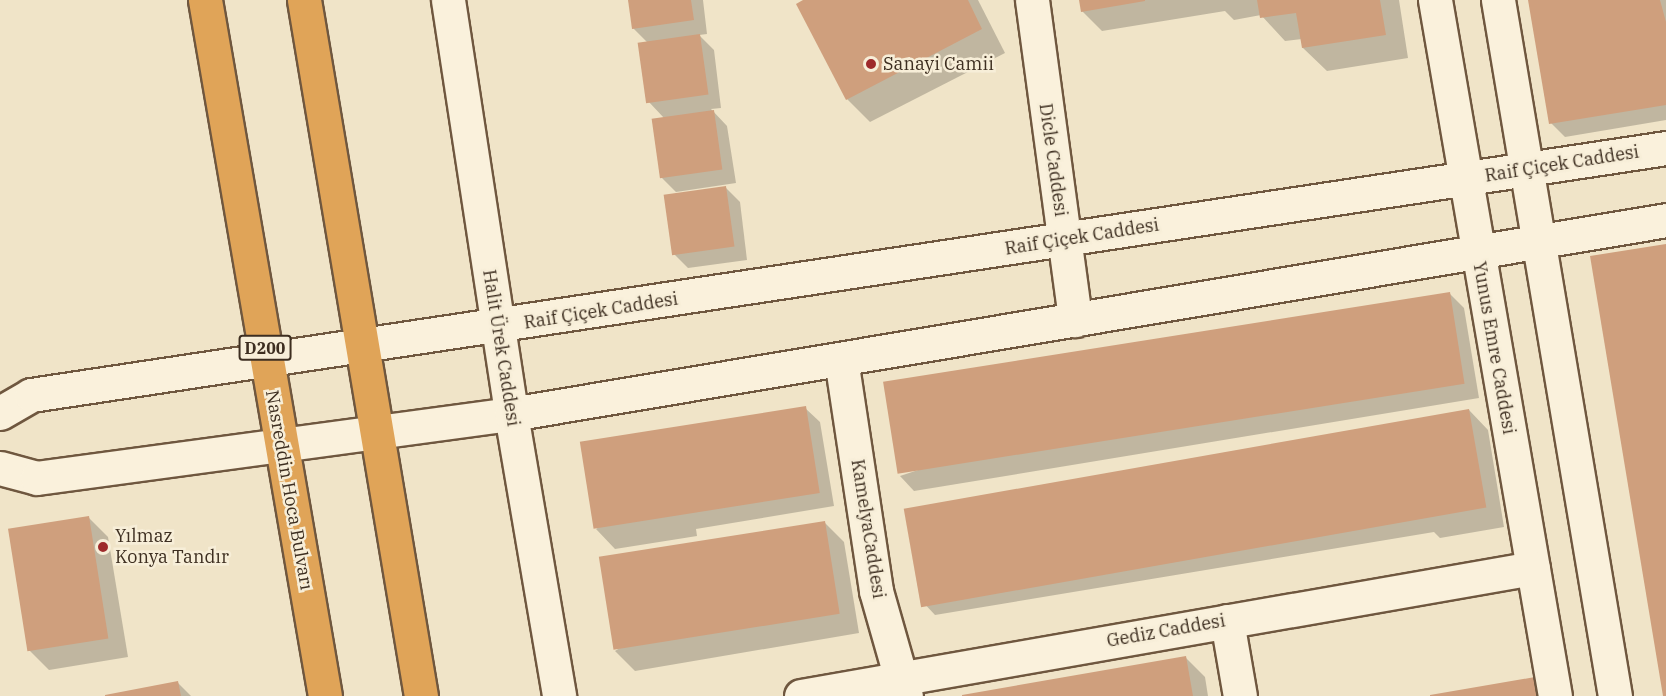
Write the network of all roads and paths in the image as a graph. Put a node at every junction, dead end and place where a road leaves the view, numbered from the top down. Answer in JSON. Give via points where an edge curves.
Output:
{"nodes":[{"id":1,"x":205,"y":0,"type":"edge"},
{"id":2,"x":304,"y":0,"type":"edge"},
{"id":3,"x":448,"y":0,"type":"edge"},
{"id":4,"x":1032,"y":0,"type":"edge"},
{"id":5,"x":1435,"y":0,"type":"edge"},
{"id":6,"x":1498,"y":0,"type":"edge"},
{"id":7,"x":1666,"y":148,"type":"edge"},
{"id":8,"x":1527,"y":169,"type":"junction"},
{"id":9,"x":1465,"y":179,"type":"junction"},
{"id":10,"x":1666,"y":220,"type":"edge"},
{"id":11,"x":1064,"y":240,"type":"junction"},
{"id":12,"x":1539,"y":242,"type":"junction"},
{"id":13,"x":1478,"y":254,"type":"junction"},
{"id":14,"x":1075,"y":320,"type":"junction"},
{"id":15,"x":497,"y":326,"type":"junction"},
{"id":16,"x":363,"y":346,"type":"junction"},
{"id":17,"x":841,"y":359,"type":"junction"},
{"id":18,"x":267,"y":360,"type":"junction"},
{"id":19,"x":0,"y":413,"type":"edge"},
{"id":20,"x":511,"y":414,"type":"junction"},
{"id":21,"x":376,"y":432,"type":"junction"},
{"id":22,"x":280,"y":445,"type":"junction"},
{"id":23,"x":0,"y":468,"type":"edge"},
{"id":24,"x":1533,"y":568,"type":"junction"},
{"id":25,"x":1227,"y":621,"type":"junction"},
{"id":26,"x":904,"y":687,"type":"edge"},
{"id":27,"x":325,"y":696,"type":"edge"},
{"id":28,"x":422,"y":696,"type":"edge"},
{"id":29,"x":559,"y":696,"type":"edge"},
{"id":30,"x":801,"y":696,"type":"edge"},
{"id":31,"x":1240,"y":696,"type":"edge"},
{"id":32,"x":1555,"y":696,"type":"edge"},
{"id":33,"x":1615,"y":696,"type":"edge"}],
"edges":[{"from":1,"to":18,"type":"highway","name":"Nasreddin Hoca Bulvarı","number":"D200"},
{"from":2,"to":16,"type":"highway"},
{"from":3,"to":15,"type":"street","name":"Halit Ürek Caddesi"},
{"from":4,"to":11,"type":"street","name":"Dicle Caddesi"},
{"from":5,"to":9,"type":"street","name":"Yunus Emre Caddesi"},
{"from":6,"to":8,"type":"street"},
{"from":7,"to":8,"type":"street","name":"Raif Çiçek Caddesi"},
{"from":8,"to":9,"type":"street","name":"Raif Çiçek Caddesi"},
{"from":8,"to":12,"type":"street"},
{"from":9,"to":11,"type":"street","name":"Raif Çiçek Caddesi"},
{"from":9,"to":13,"type":"street","name":"Yunus Emre Caddesi"},
{"from":10,"to":12,"type":"street"},
{"from":11,"to":14,"type":"street","name":"Dicle Caddesi"},
{"from":11,"to":15,"type":"street","name":"Raif Çiçek Caddesi"},
{"from":12,"to":13,"type":"street"},
{"from":12,"to":33,"type":"street"},
{"from":13,"to":14,"type":"street"},
{"from":13,"to":24,"type":"street","name":"Yunus Emre Caddesi"},
{"from":14,"to":17,"type":"street"},
{"from":15,"to":16,"type":"street","name":"Raif Çiçek Caddesi"},
{"from":15,"to":20,"type":"street","name":"Halit Ürek Caddesi"},
{"from":16,"to":18,"type":"street","name":"Raif Çiçek Caddesi"},
{"from":16,"to":21,"type":"highway"},
{"from":17,"to":20,"type":"street"},
{"from":17,"to":26,"type":"street","name":"KamelyaCaddesi","via":[[876,591]]},
{"from":18,"to":19,"type":"street","name":"Raif Çiçek Caddesi","via":[[31,395]]},
{"from":18,"to":22,"type":"highway","name":"Nasreddin Hoca Bulvarı","number":"D200"},
{"from":20,"to":21,"type":"street"},
{"from":20,"to":29,"type":"street","name":"Halit Ürek Caddesi"},
{"from":21,"to":22,"type":"street"},
{"from":21,"to":28,"type":"highway"},
{"from":22,"to":23,"type":"street","via":[[37,478]]},
{"from":22,"to":27,"type":"highway","name":"Nasreddin Hoca Bulvarı","number":"D200"},
{"from":24,"to":25,"type":"street","name":"Gediz Caddesi"},
{"from":24,"to":32,"type":"street","name":"Yunus Emre Caddesi"},
{"from":25,"to":26,"type":"street","name":"Gediz Caddesi"},
{"from":25,"to":31,"type":"street"},
{"from":26,"to":30,"type":"street","name":"Gediz Caddesi"}]}
